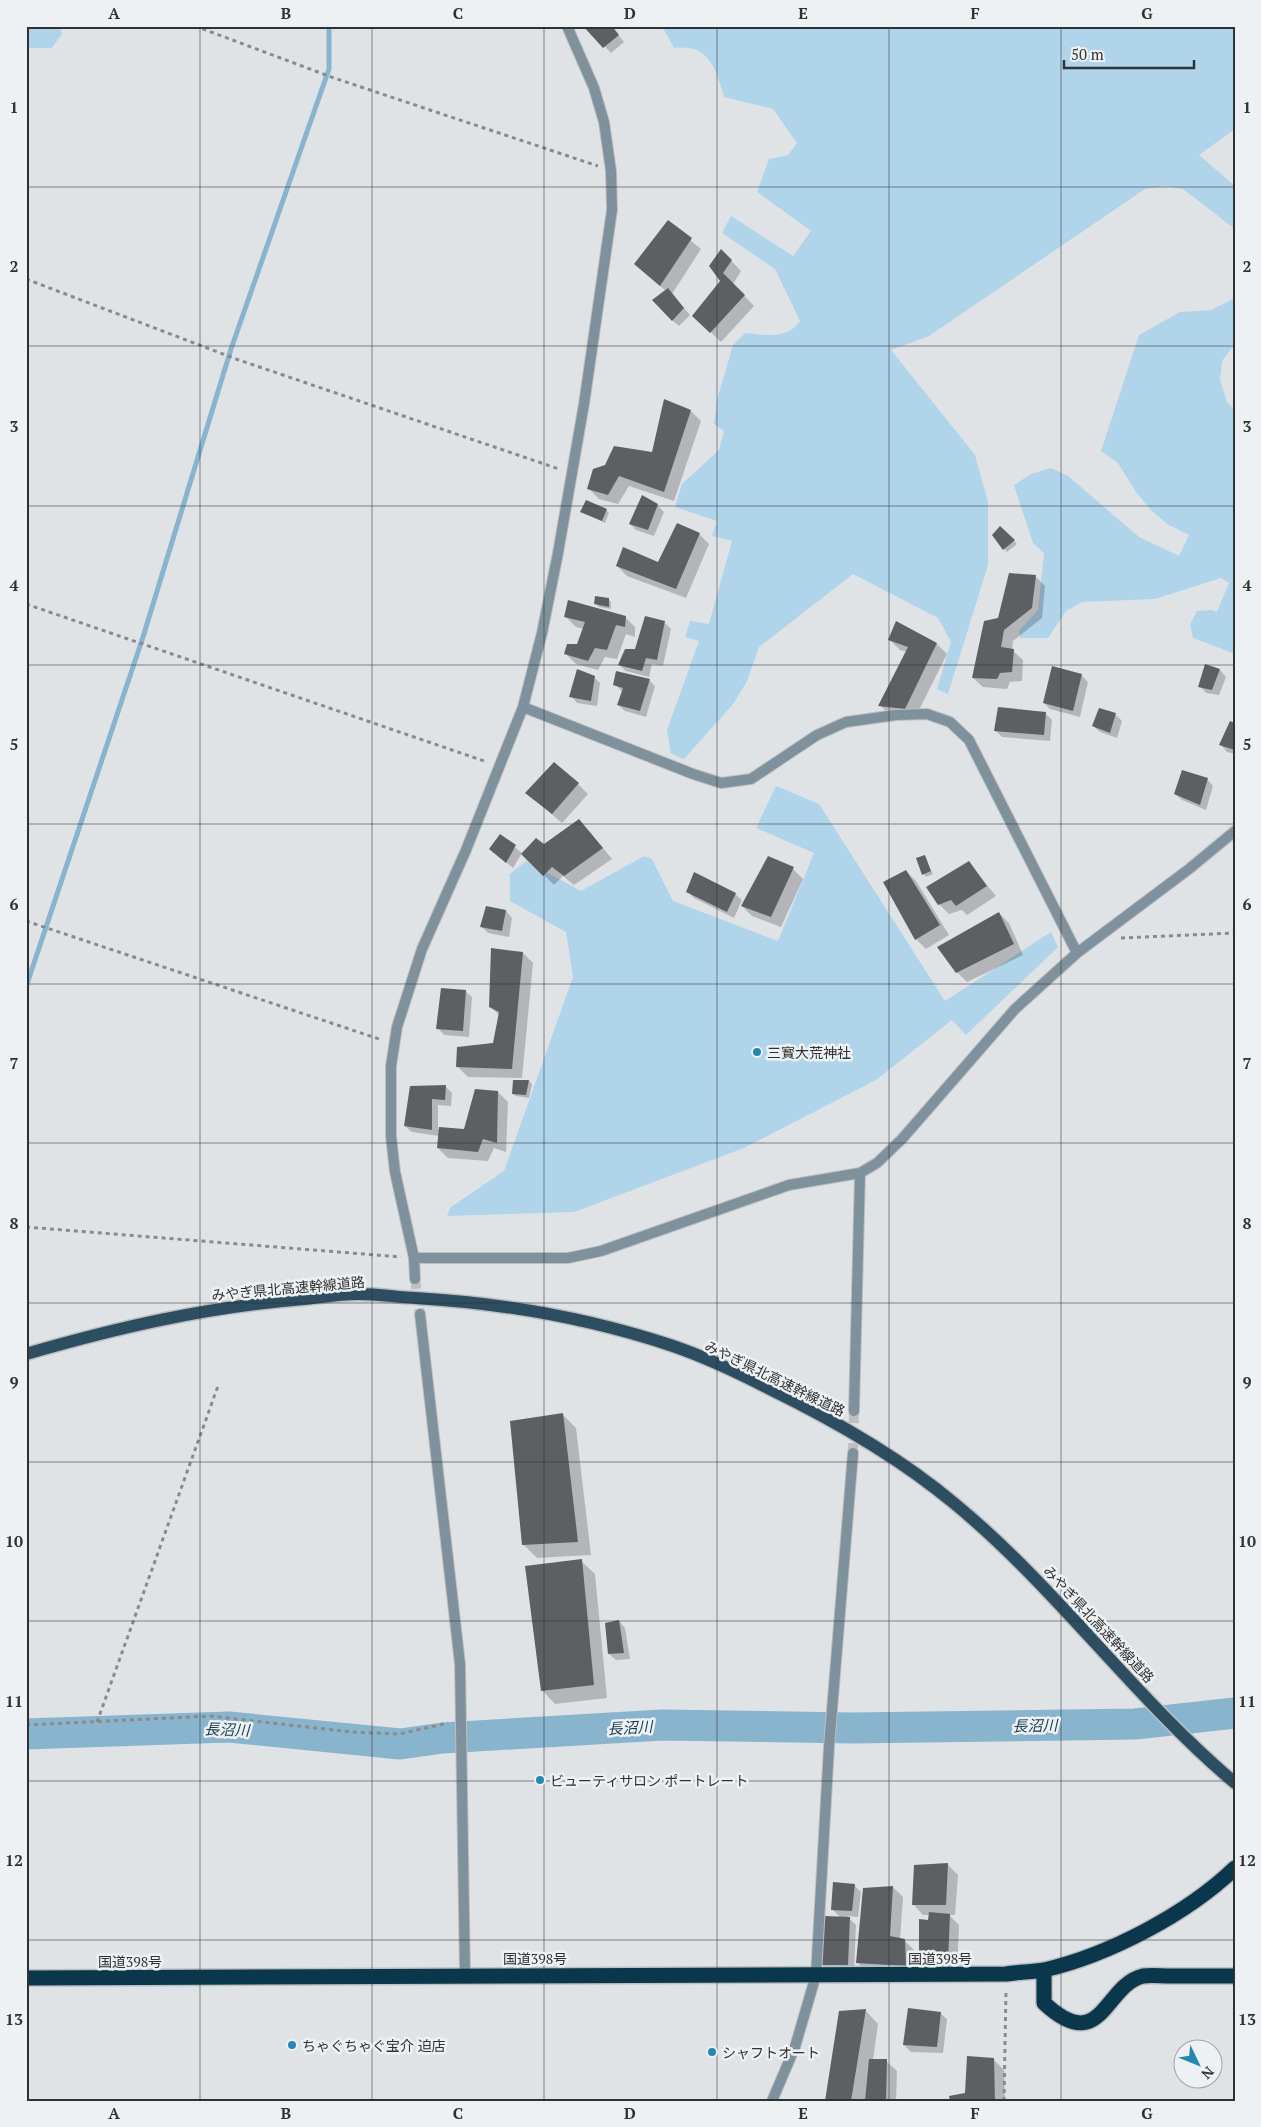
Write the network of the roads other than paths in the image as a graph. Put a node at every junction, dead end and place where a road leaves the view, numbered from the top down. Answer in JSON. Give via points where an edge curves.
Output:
{"nodes":[{"id":1,"x":567,"y":26,"type":"edge"},
{"id":2,"x":523,"y":707,"type":"junction"},
{"id":3,"x":1235,"y":830,"type":"edge"},
{"id":4,"x":1077,"y":953,"type":"junction"},
{"id":5,"x":860,"y":1173,"type":"junction"},
{"id":6,"x":414,"y":1258,"type":"junction"},
{"id":7,"x":415,"y":1278,"type":"tunnel mouth"},
{"id":8,"x":420,"y":1314,"type":"tunnel mouth"},
{"id":9,"x":26,"y":1354,"type":"edge"},
{"id":10,"x":854,"y":1411,"type":"tunnel mouth"},
{"id":11,"x":853,"y":1453,"type":"tunnel mouth"},
{"id":12,"x":1235,"y":1783,"type":"edge"},
{"id":13,"x":1235,"y":1868,"type":"edge"},
{"id":14,"x":1044,"y":1970,"type":"junction"},
{"id":15,"x":465,"y":1974,"type":"junction"},
{"id":16,"x":816,"y":1975,"type":"junction"},
{"id":17,"x":1235,"y":1976,"type":"edge"},
{"id":18,"x":26,"y":1978,"type":"edge"},
{"id":19,"x":772,"y":2101,"type":"edge"}],
"edges":[{"from":1,"to":2,"type":"street","via":[[594,88],[604,122],[612,210],[546,615]]},
{"from":2,"to":4,"type":"street","via":[[721,783],[751,779],[817,735],[846,722],[927,714],[950,722],[969,740]]},
{"from":2,"to":6,"type":"street","via":[[422,949],[394,1044],[390,1136]]},
{"from":3,"to":4,"type":"street","via":[[1189,869]]},
{"from":4,"to":5,"type":"street","via":[[1015,1009],[902,1139],[877,1163]]},
{"from":5,"to":6,"type":"street","via":[[788,1185],[593,1253],[568,1258]]},
{"from":5,"to":10,"type":"street"},
{"from":6,"to":7,"type":"street"},
{"from":8,"to":15,"type":"street","via":[[457,1635]]},
{"from":9,"to":12,"type":"main road","name":"みやぎ県北高速幹線道路","via":[[192,1312],[358,1294],[451,1300],[532,1310],[674,1346],[731,1369],[812,1409],[886,1453],[954,1503],[1017,1558],[1127,1678]]},
{"from":11,"to":16,"type":"street","via":[[829,1747]]},
{"from":13,"to":14,"type":"highway","name":"国道398号","via":[[1195,1900],[1158,1923],[1124,1940]]},
{"from":14,"to":16,"type":"highway","name":"国道398号","via":[[1006,1974]]},
{"from":14,"to":17,"type":"highway","via":[[1044,2003],[1059,2017],[1081,2022],[1097,2018],[1128,1984],[1142,1976]]},
{"from":15,"to":16,"type":"highway","name":"国道398号"},
{"from":15,"to":18,"type":"highway","name":"国道398号"},
{"from":16,"to":19,"type":"street","via":[[795,2047]]}]}
